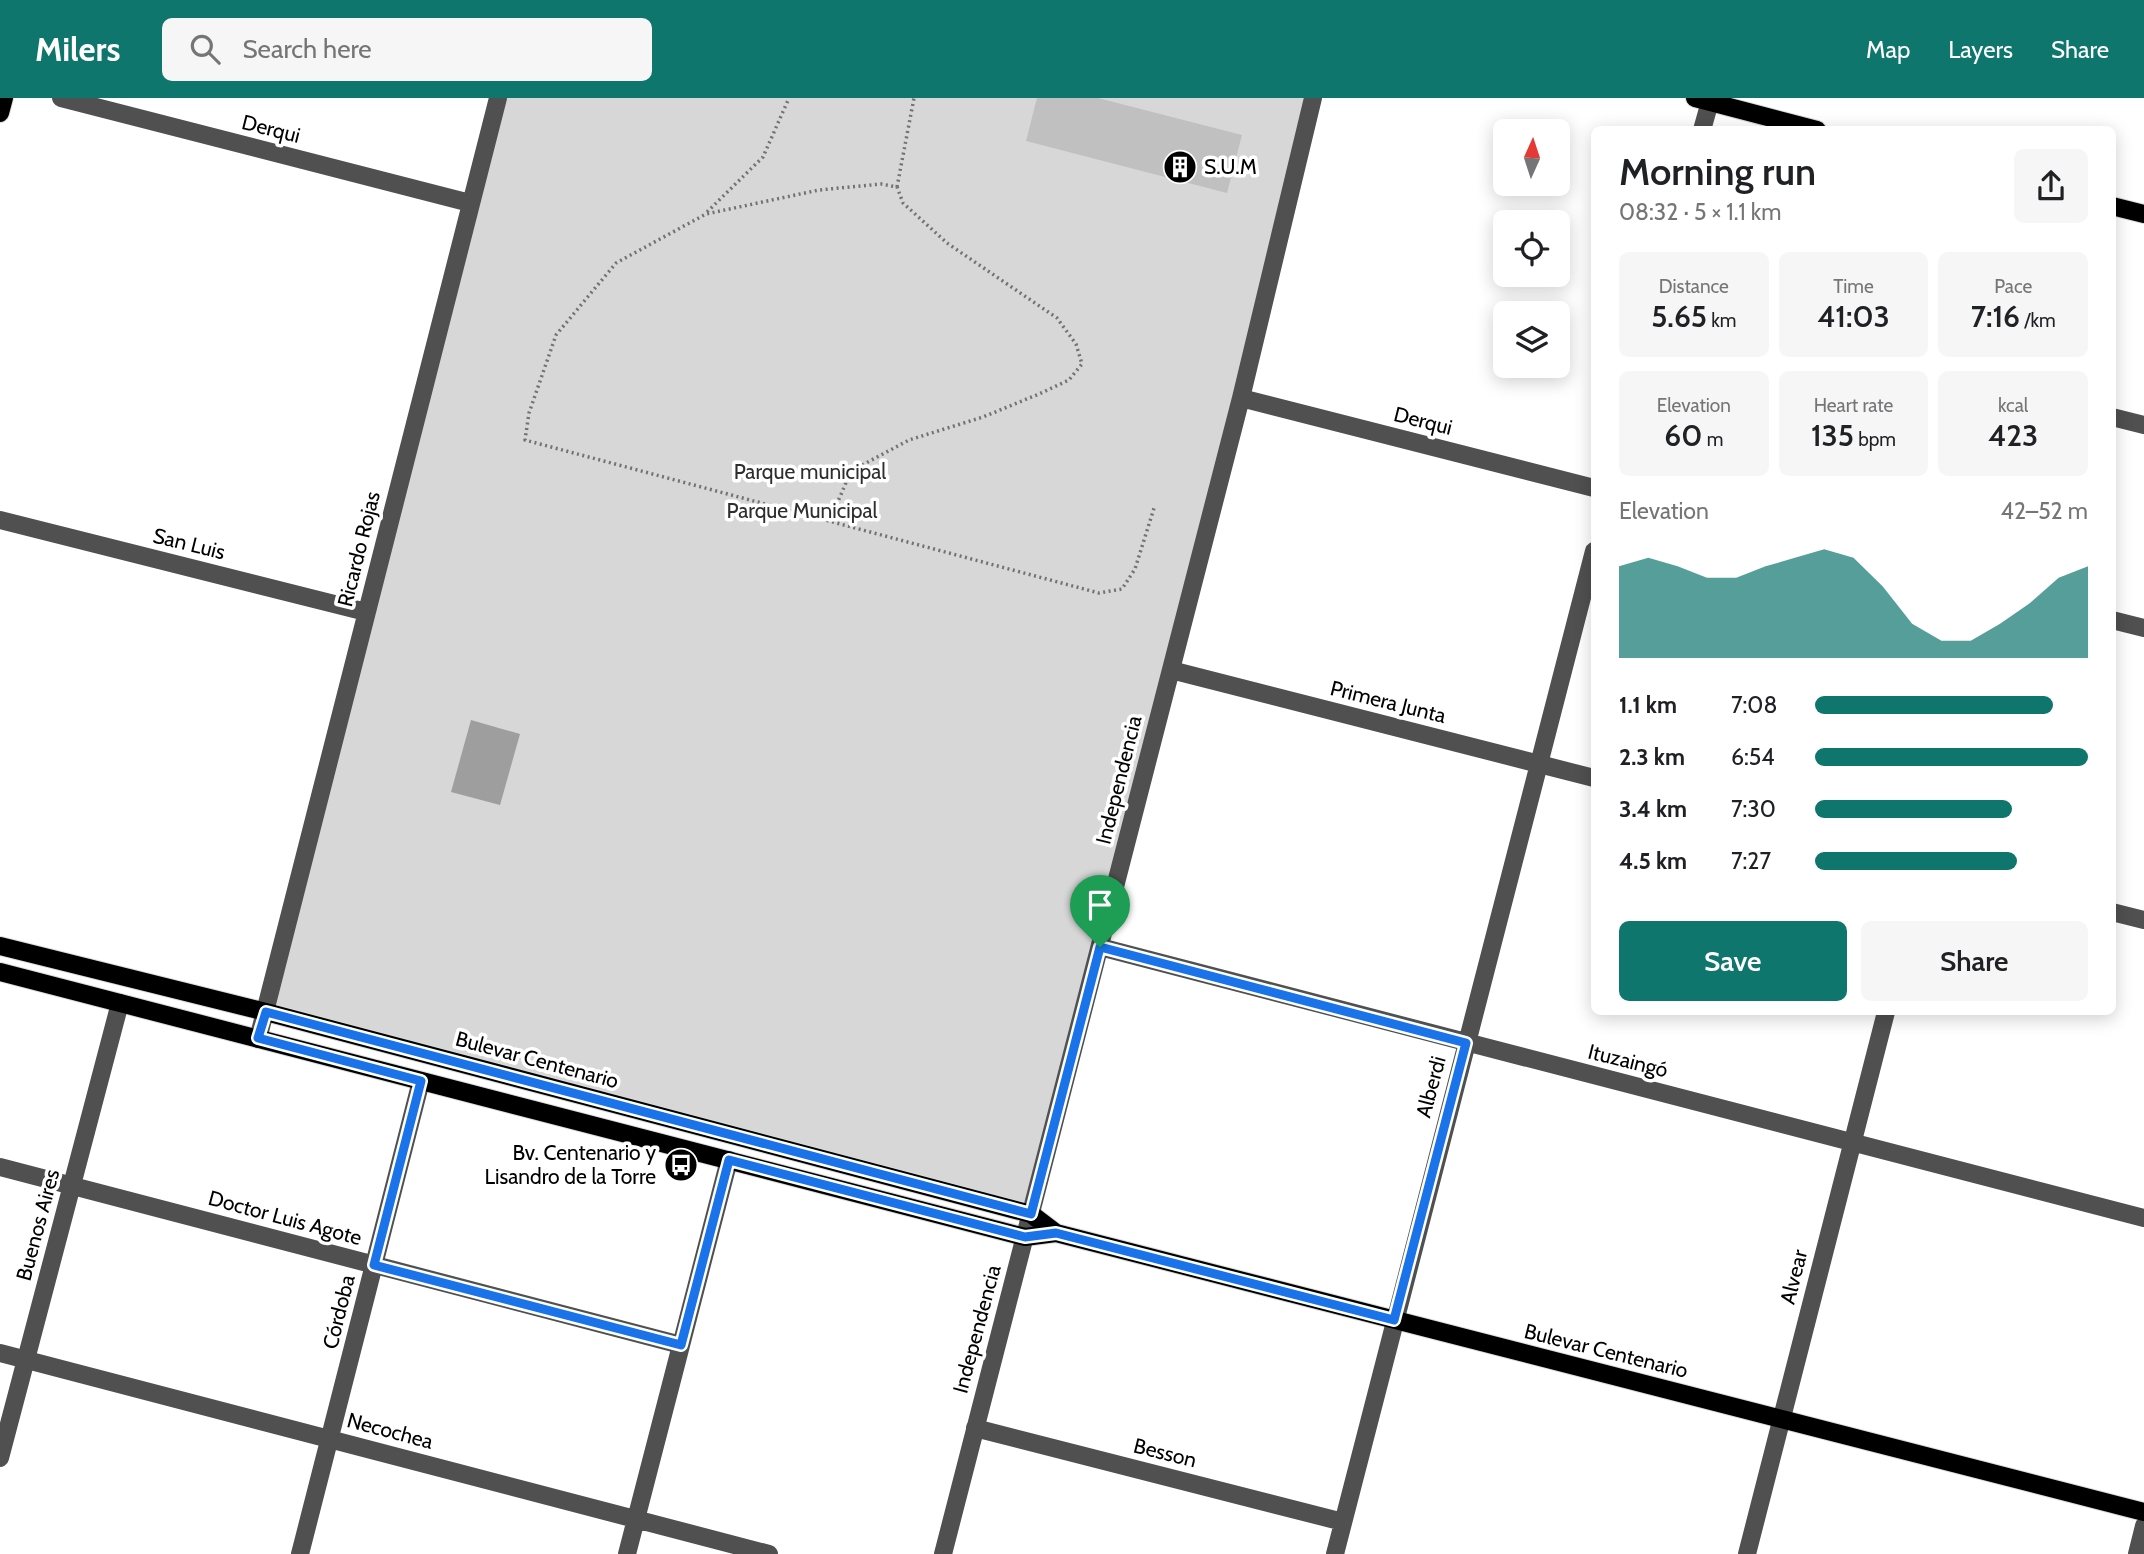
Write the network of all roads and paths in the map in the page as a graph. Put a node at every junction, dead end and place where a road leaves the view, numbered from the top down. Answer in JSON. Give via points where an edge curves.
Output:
{"nodes":[{"id":1,"x":4,"y":98,"type":"edge"},
{"id":2,"x":61,"y":98,"type":"edge"},
{"id":3,"x":498,"y":98,"type":"edge"},
{"id":4,"x":789,"y":98,"type":"edge"},
{"id":5,"x":914,"y":98,"type":"edge"},
{"id":6,"x":1313,"y":98,"type":"edge"},
{"id":7,"x":1705,"y":99,"type":"edge"},
{"id":8,"x":0,"y":113,"type":"edge"},
{"id":9,"x":1702,"y":126,"type":"edge"},
{"id":10,"x":1803,"y":126,"type":"edge"},
{"id":11,"x":897,"y":187,"type":"junction"},
{"id":12,"x":470,"y":203,"type":"junction"},
{"id":13,"x":2116,"y":207,"type":"edge"},
{"id":14,"x":706,"y":214,"type":"junction"},
{"id":15,"x":2144,"y":214,"type":"edge"},
{"id":16,"x":1241,"y":398,"type":"junction"},
{"id":17,"x":2116,"y":418,"type":"edge"},
{"id":18,"x":2144,"y":425,"type":"edge"},
{"id":19,"x":1591,"y":487,"type":"edge"},
{"id":20,"x":1155,"y":505,"type":"dead end"},
{"id":21,"x":0,"y":520,"type":"edge"},
{"id":22,"x":830,"y":520,"type":"junction"},
{"id":23,"x":1591,"y":563,"type":"edge"},
{"id":24,"x":366,"y":612,"type":"junction"},
{"id":25,"x":2116,"y":621,"type":"edge"},
{"id":26,"x":2144,"y":628,"type":"edge"},
{"id":27,"x":1171,"y":670,"type":"junction"},
{"id":28,"x":1539,"y":764,"type":"junction"},
{"id":29,"x":1591,"y":777,"type":"edge"},
{"id":30,"x":2116,"y":913,"type":"edge"},
{"id":31,"x":2144,"y":920,"type":"edge"},
{"id":32,"x":0,"y":946,"type":"edge"},
{"id":33,"x":1100,"y":947,"type":"junction"},
{"id":34,"x":0,"y":972,"type":"edge"},
{"id":35,"x":120,"y":1003,"type":"junction"},
{"id":36,"x":266,"y":1012,"type":"junction"},
{"id":37,"x":1885,"y":1015,"type":"edge"},
{"id":38,"x":258,"y":1038,"type":"junction"},
{"id":39,"x":1466,"y":1043,"type":"junction"},
{"id":40,"x":421,"y":1081,"type":"junction"},
{"id":41,"x":1853,"y":1143,"type":"junction"},
{"id":42,"x":729,"y":1160,"type":"junction"},
{"id":43,"x":0,"y":1167,"type":"edge"},
{"id":44,"x":72,"y":1185,"type":"junction"},
{"id":45,"x":1031,"y":1214,"type":"junction"},
{"id":46,"x":2144,"y":1218,"type":"edge"},
{"id":47,"x":1056,"y":1233,"type":"junction"},
{"id":48,"x":1025,"y":1237,"type":"junction"},
{"id":49,"x":374,"y":1265,"type":"junction"},
{"id":50,"x":1394,"y":1320,"type":"junction"},
{"id":51,"x":681,"y":1345,"type":"junction"},
{"id":52,"x":0,"y":1353,"type":"edge"},
{"id":53,"x":26,"y":1359,"type":"junction"},
{"id":54,"x":1781,"y":1419,"type":"junction"},
{"id":55,"x":975,"y":1428,"type":"junction"},
{"id":56,"x":330,"y":1439,"type":"junction"},
{"id":57,"x":0,"y":1458,"type":"edge"},
{"id":58,"x":2144,"y":1513,"type":"edge"},
{"id":59,"x":636,"y":1519,"type":"junction"},
{"id":60,"x":1343,"y":1522,"type":"junction"},
{"id":61,"x":2144,"y":1526,"type":"edge"},
{"id":62,"x":300,"y":1554,"type":"edge"},
{"id":63,"x":627,"y":1554,"type":"edge"},
{"id":64,"x":769,"y":1554,"type":"edge"},
{"id":65,"x":943,"y":1554,"type":"edge"},
{"id":66,"x":1335,"y":1554,"type":"edge"},
{"id":67,"x":1747,"y":1554,"type":"edge"},
{"id":68,"x":2137,"y":1554,"type":"edge"}],
"edges":[{"from":1,"to":8,"type":"main road"},
{"from":2,"to":12,"type":"street","name":"Derqui"},
{"from":3,"to":12,"type":"street","name":"Ricardo Rojas"},
{"from":4,"to":14,"type":"path","via":[[763,157]]},
{"from":5,"to":11,"type":"path"},
{"from":6,"to":16,"type":"street","name":"Independencia"},
{"from":7,"to":9,"type":"street"},
{"from":7,"to":10,"type":"main road"},
{"from":11,"to":14,"type":"path","via":[[881,184],[819,190]]},
{"from":11,"to":22,"type":"path","via":[[903,203],[947,243],[1057,318],[1076,344],[1082,364],[1069,380],[983,417],[909,440],[851,471]]},
{"from":12,"to":24,"type":"street","name":"Ricardo Rojas"},
{"from":13,"to":15,"type":"main road"},
{"from":14,"to":22,"type":"path","via":[[616,263],[556,335],[529,413],[525,440]]},
{"from":16,"to":19,"type":"street","name":"Derqui"},
{"from":16,"to":27,"type":"street","name":"Independencia"},
{"from":17,"to":18,"type":"street"},
{"from":20,"to":22,"type":"path","via":[[1135,569],[1122,589],[1099,593]]},
{"from":21,"to":24,"type":"street","name":"San Luis"},
{"from":23,"to":28,"type":"street","name":"Alberdi"},
{"from":24,"to":36,"type":"street","name":"Ricardo Rojas"},
{"from":25,"to":26,"type":"street"},
{"from":27,"to":28,"type":"street","name":"Primera Junta"},
{"from":27,"to":33,"type":"street","name":"Independencia"},
{"from":28,"to":29,"type":"street","name":"Primera Junta"},
{"from":28,"to":39,"type":"street","name":"Alberdi"},
{"from":30,"to":31,"type":"street"},
{"from":32,"to":36,"type":"main road","name":"Bulevar Centenario"},
{"from":33,"to":39,"type":"street","name":"Ituzaingó"},
{"from":33,"to":45,"type":"street","name":"Independencia"},
{"from":34,"to":35,"type":"main road","name":"Bulevar Centenario"},
{"from":35,"to":38,"type":"main road","name":"Bulevar Centenario"},
{"from":35,"to":44,"type":"street","name":"Buenos Aires"},
{"from":36,"to":38,"type":"street","name":"Ricardo Rojas"},
{"from":36,"to":45,"type":"main road","name":"Bulevar Centenario"},
{"from":37,"to":41,"type":"street","name":"Alvear"},
{"from":38,"to":40,"type":"main road","name":"Bulevar Centenario"},
{"from":39,"to":41,"type":"street","name":"Ituzaingó"},
{"from":39,"to":50,"type":"street","name":"Alberdi"},
{"from":40,"to":42,"type":"main road","name":"Bulevar Centenario"},
{"from":40,"to":49,"type":"street","name":"Córdoba"},
{"from":41,"to":46,"type":"street","name":"Ituzaingó"},
{"from":41,"to":54,"type":"street","name":"Alvear"},
{"from":42,"to":48,"type":"main road","name":"Bulevar Centenario"},
{"from":42,"to":51,"type":"street"},
{"from":43,"to":44,"type":"street","name":"Doctor Luis Agote"},
{"from":44,"to":49,"type":"street","name":"Doctor Luis Agote"},
{"from":44,"to":53,"type":"street","name":"Buenos Aires"},
{"from":45,"to":47,"type":"main road","name":"Bulevar Centenario"},
{"from":45,"to":48,"type":"street","name":"Independencia"},
{"from":47,"to":48,"type":"main road","name":"Bulevar Centenario"},
{"from":47,"to":50,"type":"main road","name":"Bulevar Centenario"},
{"from":48,"to":55,"type":"street","name":"Independencia"},
{"from":49,"to":51,"type":"street","name":"Doctor Luis Agote"},
{"from":49,"to":56,"type":"street","name":"Córdoba"},
{"from":50,"to":54,"type":"main road","name":"Bulevar Centenario"},
{"from":50,"to":60,"type":"street","name":"Alberdi"},
{"from":51,"to":59,"type":"street"},
{"from":52,"to":53,"type":"street","name":"Necochea"},
{"from":53,"to":56,"type":"street","name":"Necochea"},
{"from":53,"to":57,"type":"street","name":"Buenos Aires"},
{"from":54,"to":58,"type":"main road","name":"Bulevar Centenario"},
{"from":54,"to":67,"type":"street","name":"Alvear"},
{"from":55,"to":60,"type":"street","name":"Besson"},
{"from":55,"to":65,"type":"street","name":"Independencia"},
{"from":56,"to":59,"type":"street","name":"Necochea"},
{"from":56,"to":62,"type":"street","name":"Córdoba"},
{"from":59,"to":63,"type":"street"},
{"from":59,"to":64,"type":"street","name":"Necochea"},
{"from":60,"to":66,"type":"street","name":"Alberdi"},
{"from":61,"to":68,"type":"street"}]}
